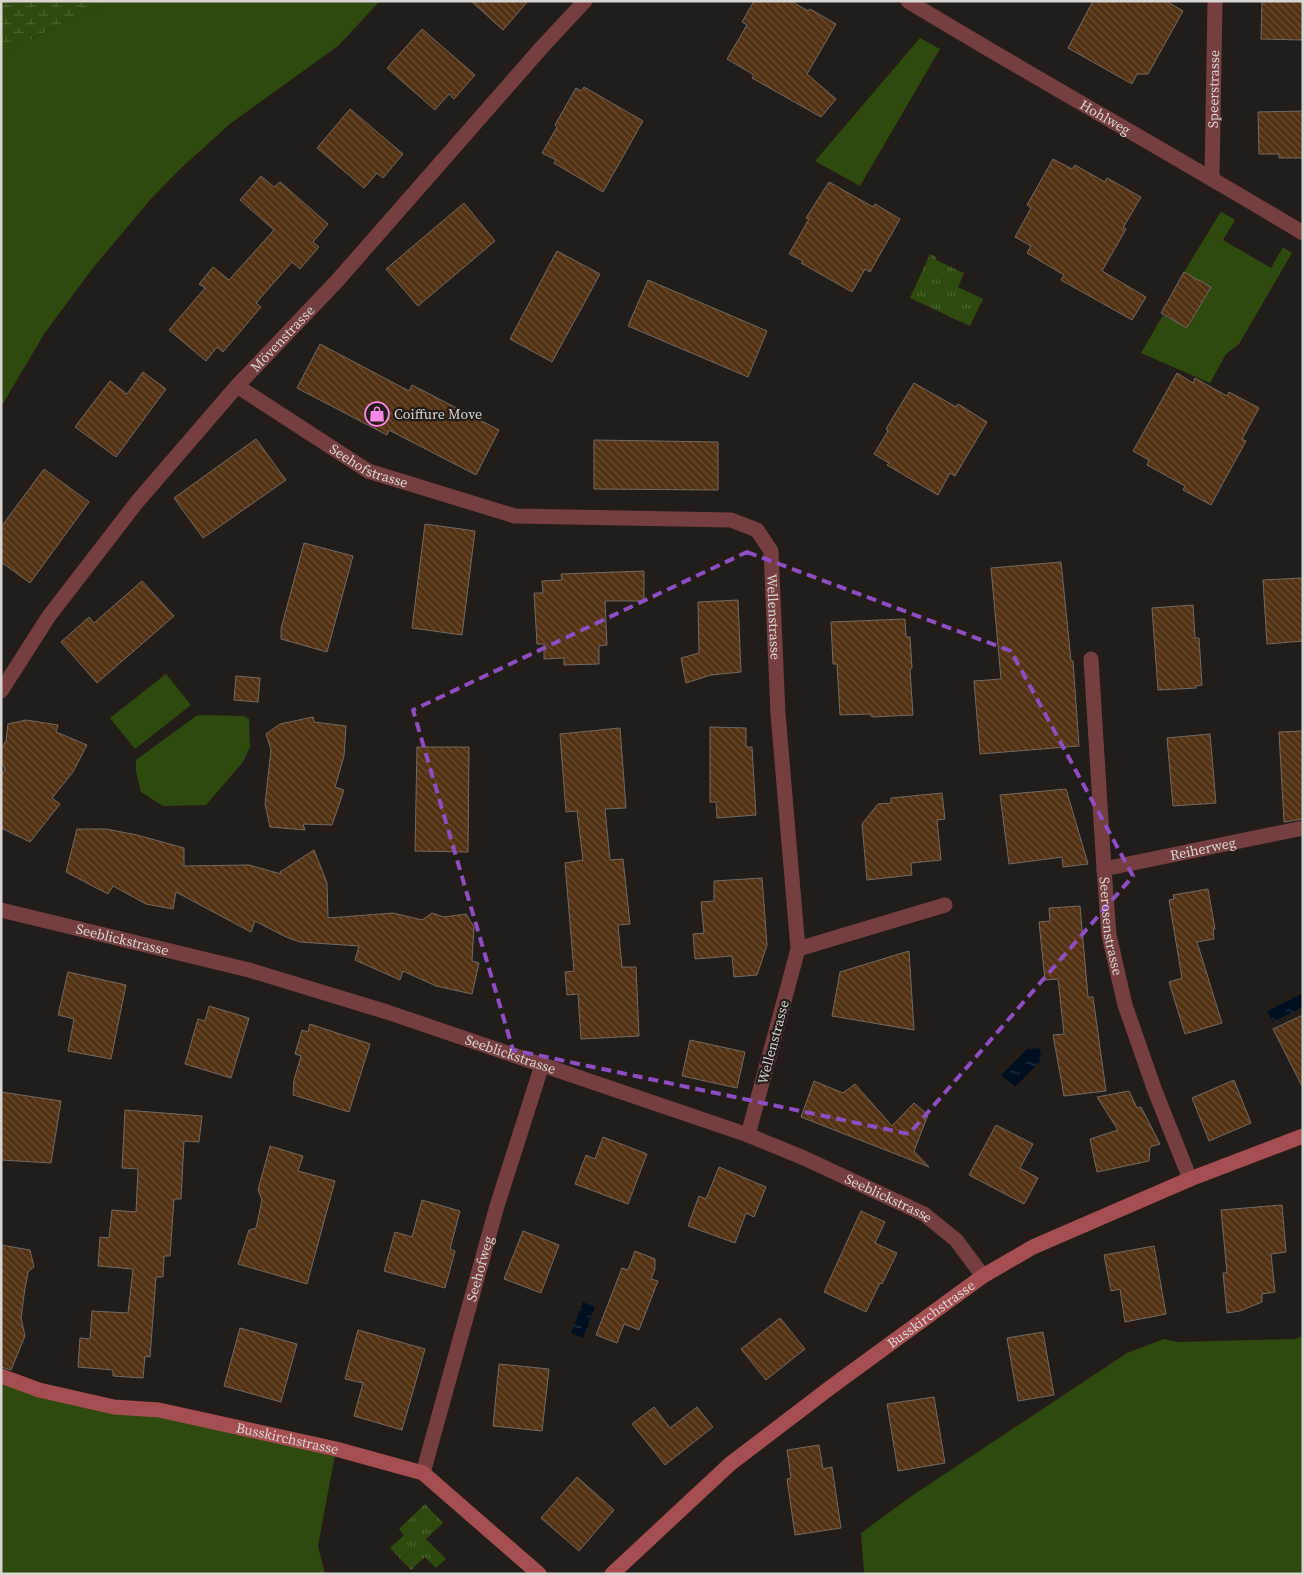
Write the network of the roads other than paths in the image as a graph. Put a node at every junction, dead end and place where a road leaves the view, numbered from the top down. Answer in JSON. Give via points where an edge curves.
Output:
{"nodes":[{"id":1,"x":584,"y":1,"type":"edge"},
{"id":2,"x":908,"y":1,"type":"edge"},
{"id":3,"x":1215,"y":1,"type":"edge"},
{"id":4,"x":1212,"y":178,"type":"junction"},
{"id":5,"x":1303,"y":233,"type":"edge"},
{"id":6,"x":237,"y":386,"type":"junction"},
{"id":7,"x":516,"y":516,"type":"joint"},
{"id":8,"x":1091,"y":659,"type":"dead end"},
{"id":9,"x":1,"y":691,"type":"edge"},
{"id":10,"x":1303,"y":828,"type":"edge"},
{"id":11,"x":1104,"y":869,"type":"junction"},
{"id":12,"x":945,"y":905,"type":"dead end"},
{"id":13,"x":1,"y":910,"type":"edge"},
{"id":14,"x":798,"y":950,"type":"junction"},
{"id":15,"x":542,"y":1065,"type":"junction"},
{"id":16,"x":748,"y":1135,"type":"junction"},
{"id":17,"x":1303,"y":1136,"type":"edge"},
{"id":18,"x":1190,"y":1178,"type":"junction"},
{"id":19,"x":983,"y":1276,"type":"junction"},
{"id":20,"x":1,"y":1376,"type":"edge"},
{"id":21,"x":424,"y":1473,"type":"junction"},
{"id":22,"x":539,"y":1574,"type":"edge"},
{"id":23,"x":612,"y":1574,"type":"edge"}],
"edges":[{"from":1,"to":6,"type":"street","name":"Mövenstrasse","via":[[337,282]]},
{"from":2,"to":4,"type":"street","name":"Hohlweg"},
{"from":3,"to":4,"type":"street","name":"Speerstrasse"},
{"from":4,"to":5,"type":"street","name":"Hohlweg"},
{"from":6,"to":7,"type":"street","name":"Seehofstrasse","via":[[368,472]]},
{"from":6,"to":9,"type":"street","name":"Mövenstrasse","via":[[137,502],[49,616]]},
{"from":7,"to":14,"type":"street","name":"Wellenstrasse","via":[[731,520],[757,530],[771,551],[778,714]]},
{"from":8,"to":11,"type":"street","name":"Seerosenstrasse"},
{"from":10,"to":11,"type":"street","name":"Reiherweg"},
{"from":11,"to":18,"type":"street","name":"Seerosenstrasse","via":[[1109,935],[1124,1005]]},
{"from":12,"to":14,"type":"street"},
{"from":13,"to":15,"type":"street","name":"Seeblickstrasse","via":[[249,970],[387,1012]]},
{"from":14,"to":16,"type":"street","name":"Wellenstrasse"},
{"from":15,"to":16,"type":"street","name":"Seeblickstrasse"},
{"from":15,"to":21,"type":"street","name":"Seehofweg","via":[[497,1206]]},
{"from":16,"to":19,"type":"street","name":"Seeblickstrasse","via":[[924,1214],[956,1240]]},
{"from":17,"to":18,"type":"street","name":"Busskirchstrasse"},
{"from":18,"to":19,"type":"street","name":"Busskirchstrasse","via":[[1033,1247]]},
{"from":19,"to":23,"type":"street","name":"Busskirchstrasse","via":[[730,1464]]},
{"from":20,"to":21,"type":"street","name":"Busskirchstrasse","via":[[39,1390],[114,1408],[159,1410],[336,1449]]},
{"from":21,"to":22,"type":"street","name":"Busskirchstrasse"}]}
